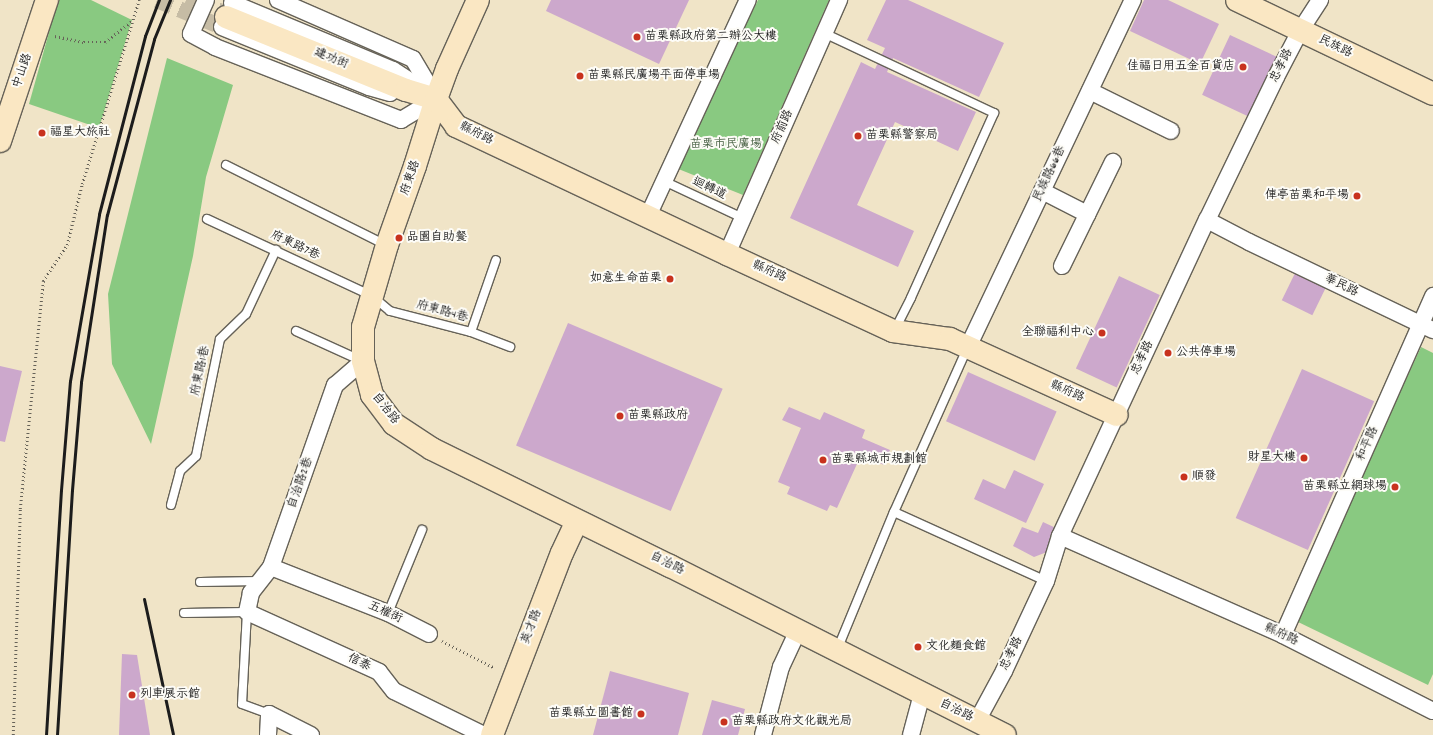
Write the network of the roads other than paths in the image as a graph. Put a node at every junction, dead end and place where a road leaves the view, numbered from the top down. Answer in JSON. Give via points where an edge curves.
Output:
{"nodes":[{"id":1,"x":47,"y":0,"type":"edge"},
{"id":2,"x":206,"y":0,"type":"edge"},
{"id":3,"x":278,"y":0,"type":"edge"},
{"id":4,"x":478,"y":0,"type":"edge"},
{"id":5,"x":748,"y":0,"type":"edge"},
{"id":6,"x":839,"y":0,"type":"edge"},
{"id":7,"x":1133,"y":0,"type":"edge"},
{"id":8,"x":1237,"y":0,"type":"edge"},
{"id":9,"x":1320,"y":0,"type":"edge"},
{"id":10,"x":227,"y":16,"type":"tunnel mouth"},
{"id":11,"x":1300,"y":31,"type":"junction"},
{"id":12,"x":824,"y":33,"type":"junction"},
{"id":13,"x":1090,"y":91,"type":"junction"},
{"id":14,"x":1433,"y":94,"type":"edge"},
{"id":15,"x":436,"y":99,"type":"junction"},
{"id":16,"x":1171,"y":131,"type":"dead end"},
{"id":17,"x":0,"y":141,"type":"edge"},
{"id":18,"x":1113,"y":162,"type":"dead end"},
{"id":19,"x":226,"y":165,"type":"dead end"},
{"id":20,"x":666,"y":182,"type":"junction"},
{"id":21,"x":1042,"y":191,"type":"junction"},
{"id":22,"x":1087,"y":214,"type":"junction"},
{"id":23,"x":648,"y":216,"type":"junction"},
{"id":24,"x":743,"y":218,"type":"junction"},
{"id":25,"x":207,"y":219,"type":"dead end"},
{"id":26,"x":1207,"y":220,"type":"junction"},
{"id":27,"x":387,"y":245,"type":"junction"},
{"id":28,"x":276,"y":250,"type":"junction"},
{"id":29,"x":727,"y":254,"type":"junction"},
{"id":30,"x":496,"y":260,"type":"dead end"},
{"id":31,"x":1062,"y":266,"type":"dead end"},
{"id":32,"x":372,"y":296,"type":"junction"},
{"id":33,"x":1433,"y":296,"type":"edge"},
{"id":34,"x":1427,"y":327,"type":"edge"},
{"id":35,"x":296,"y":331,"type":"dead end"},
{"id":36,"x":894,"y":331,"type":"junction"},
{"id":37,"x":471,"y":332,"type":"junction"},
{"id":38,"x":510,"y":347,"type":"dead end"},
{"id":39,"x":968,"y":347,"type":"junction"},
{"id":40,"x":363,"y":361,"type":"junction"},
{"id":41,"x":1117,"y":415,"type":"junction"},
{"id":42,"x":171,"y":505,"type":"dead end"},
{"id":43,"x":894,"y":512,"type":"junction"},
{"id":44,"x":577,"y":521,"type":"junction"},
{"id":45,"x":422,"y":530,"type":"dead end"},
{"id":46,"x":1060,"y":536,"type":"junction"},
{"id":47,"x":271,"y":567,"type":"junction"},
{"id":48,"x":260,"y":581,"type":"junction"},
{"id":49,"x":200,"y":582,"type":"dead end"},
{"id":50,"x":1046,"y":582,"type":"junction"},
{"id":51,"x":247,"y":612,"type":"junction"},
{"id":52,"x":184,"y":613,"type":"dead end"},
{"id":53,"x":388,"y":614,"type":"junction"},
{"id":54,"x":798,"y":631,"type":"junction"},
{"id":55,"x":429,"y":634,"type":"road end"},
{"id":56,"x":1283,"y":635,"type":"junction"},
{"id":57,"x":837,"y":651,"type":"junction"},
{"id":58,"x":922,"y":694,"type":"junction"},
{"id":59,"x":1433,"y":711,"type":"edge"},
{"id":60,"x":269,"y":714,"type":"junction"},
{"id":61,"x":977,"y":721,"type":"junction"},
{"id":62,"x":268,"y":735,"type":"edge"},
{"id":63,"x":311,"y":735,"type":"edge"},
{"id":64,"x":484,"y":735,"type":"edge"},
{"id":65,"x":492,"y":735,"type":"edge"},
{"id":66,"x":763,"y":735,"type":"edge"},
{"id":67,"x":911,"y":735,"type":"edge"},
{"id":68,"x":1005,"y":735,"type":"edge"}],
"edges":[{"from":1,"to":17,"type":"street","name":"中山路"},
{"from":2,"to":15,"type":"street","via":[[191,34],[215,47],[402,120]]},
{"from":3,"to":15,"type":"street","via":[[413,58]]},
{"from":4,"to":15,"type":"street","name":"府東路"},
{"from":5,"to":20,"type":"street"},
{"from":6,"to":12,"type":"street","name":"府前路"},
{"from":7,"to":13,"type":"street","name":"民族路66巷"},
{"from":8,"to":11,"type":"street","name":"民族路"},
{"from":9,"to":11,"type":"street","name":"忠孝路"},
{"from":10,"to":15,"type":"street","name":"建功街","via":[[406,90]]},
{"from":11,"to":14,"type":"street","name":"民族路"},
{"from":11,"to":26,"type":"street","name":"忠孝路"},
{"from":12,"to":24,"type":"street","name":"府前路"},
{"from":12,"to":36,"type":"lane","via":[[994,113]]},
{"from":13,"to":16,"type":"street"},
{"from":13,"to":21,"type":"street","name":"民族路66巷"},
{"from":15,"to":23,"type":"street","name":"縣府路","via":[[456,126]]},
{"from":15,"to":27,"type":"street","name":"府東路"},
{"from":18,"to":22,"type":"street"},
{"from":19,"to":27,"type":"lane"},
{"from":20,"to":23,"type":"street"},
{"from":20,"to":24,"type":"lane","name":"迴轉道"},
{"from":21,"to":22,"type":"street"},
{"from":21,"to":39,"type":"street","name":"民族路66巷"},
{"from":22,"to":31,"type":"street"},
{"from":23,"to":29,"type":"street","name":"縣府路"},
{"from":24,"to":29,"type":"street","name":"府前路"},
{"from":25,"to":28,"type":"lane","name":"府東路7巷"},
{"from":26,"to":34,"type":"street","name":"華民路"},
{"from":26,"to":41,"type":"street","name":"忠孝路"},
{"from":27,"to":32,"type":"street","name":"府東路"},
{"from":28,"to":32,"type":"lane","name":"府東路7巷"},
{"from":28,"to":42,"type":"lane","name":"府東路1巷","via":[[246,314],[220,339],[196,456],[180,471]]},
{"from":29,"to":36,"type":"street","name":"縣府路"},
{"from":30,"to":37,"type":"lane"},
{"from":32,"to":37,"type":"lane","name":"府東路4巷","via":[[390,311]]},
{"from":32,"to":40,"type":"street","name":"府東路","via":[[363,327]]},
{"from":33,"to":34,"type":"street","name":"和平路"},
{"from":34,"to":56,"type":"street","name":"和平路"},
{"from":35,"to":40,"type":"lane"},
{"from":36,"to":39,"type":"street","name":"縣府路","via":[[950,339]]},
{"from":37,"to":38,"type":"lane","name":"府東路4巷"},
{"from":39,"to":41,"type":"street","name":"縣府路"},
{"from":39,"to":43,"type":"lane"},
{"from":40,"to":44,"type":"street","name":"自治路","via":[[372,395],[394,424],[432,449]]},
{"from":40,"to":47,"type":"street","name":"自治路2巷","via":[[335,385]]},
{"from":41,"to":46,"type":"street","name":"忠孝路"},
{"from":43,"to":50,"type":"lane"},
{"from":43,"to":57,"type":"lane"},
{"from":44,"to":54,"type":"street","name":"自治路"},
{"from":44,"to":65,"type":"street","name":"英才路","via":[[562,553]]},
{"from":45,"to":53,"type":"lane"},
{"from":46,"to":50,"type":"street","name":"忠孝路"},
{"from":46,"to":56,"type":"street","name":"縣府路"},
{"from":47,"to":48,"type":"street","name":"自治路2巷"},
{"from":47,"to":53,"type":"street","name":"五權街"},
{"from":48,"to":49,"type":"lane"},
{"from":48,"to":51,"type":"street","name":"自治路2巷","via":[[251,592]]},
{"from":50,"to":61,"type":"street","name":"忠孝路"},
{"from":51,"to":52,"type":"lane"},
{"from":51,"to":60,"type":"lane","via":[[242,704]]},
{"from":51,"to":64,"type":"street","name":"信泰","via":[[379,672],[394,691]]},
{"from":53,"to":55,"type":"street","name":"五權街"},
{"from":54,"to":57,"type":"street","name":"自治路"},
{"from":54,"to":66,"type":"street","via":[[781,667]]},
{"from":56,"to":59,"type":"street","name":"縣府路"},
{"from":57,"to":58,"type":"street","name":"自治路"},
{"from":58,"to":61,"type":"street","name":"自治路"},
{"from":58,"to":67,"type":"street"},
{"from":60,"to":62,"type":"street"},
{"from":60,"to":63,"type":"street"},
{"from":61,"to":68,"type":"street","name":"自治路"}]}
